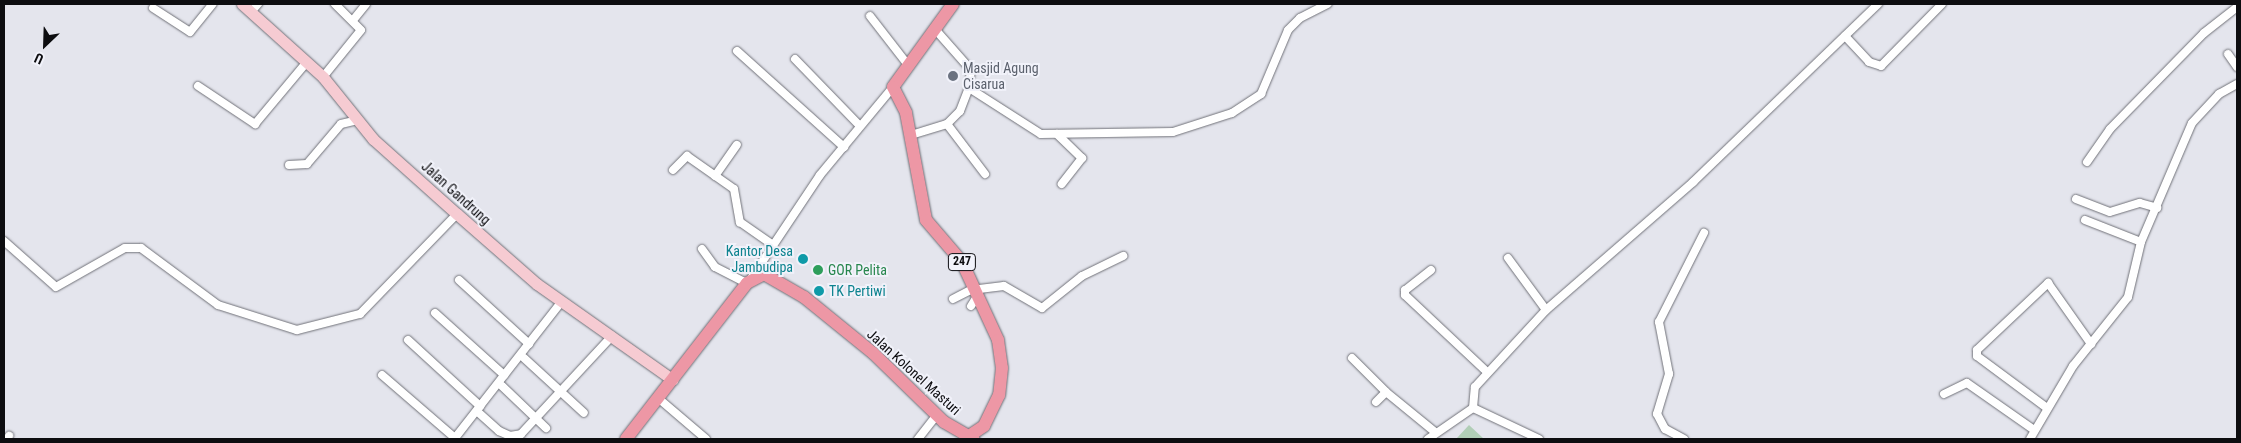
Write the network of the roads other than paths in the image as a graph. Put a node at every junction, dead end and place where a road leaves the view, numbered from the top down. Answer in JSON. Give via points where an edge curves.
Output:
{"nodes":[{"id":1,"x":213,"y":4,"type":"edge"},
{"id":2,"x":242,"y":4,"type":"edge"},
{"id":3,"x":335,"y":4,"type":"edge"},
{"id":4,"x":366,"y":4,"type":"edge"},
{"id":5,"x":953,"y":4,"type":"edge"},
{"id":6,"x":1328,"y":4,"type":"edge"},
{"id":7,"x":1878,"y":4,"type":"edge"},
{"id":8,"x":1942,"y":4,"type":"edge"},
{"id":9,"x":2237,"y":6,"type":"edge"},
{"id":10,"x":153,"y":8,"type":"dead end"},
{"id":11,"x":255,"y":8,"type":"edge"},
{"id":12,"x":870,"y":16,"type":"dead end"},
{"id":13,"x":354,"y":19,"type":"junction"},
{"id":14,"x":934,"y":28,"type":"junction"},
{"id":15,"x":1845,"y":36,"type":"junction"},
{"id":16,"x":737,"y":51,"type":"dead end"},
{"id":17,"x":2228,"y":54,"type":"dead end"},
{"id":18,"x":795,"y":59,"type":"dead end"},
{"id":19,"x":306,"y":63,"type":"junction"},
{"id":20,"x":908,"y":65,"type":"junction"},
{"id":21,"x":2237,"y":67,"type":"edge"},
{"id":22,"x":323,"y":77,"type":"junction"},
{"id":23,"x":2237,"y":84,"type":"edge"},
{"id":24,"x":198,"y":86,"type":"dead end"},
{"id":25,"x":893,"y":87,"type":"junction"},
{"id":26,"x":969,"y":88,"type":"junction"},
{"id":27,"x":360,"y":120,"type":"junction"},
{"id":28,"x":947,"y":124,"type":"junction"},
{"id":29,"x":860,"y":126,"type":"junction"},
{"id":30,"x":1057,"y":134,"type":"junction"},
{"id":31,"x":911,"y":135,"type":"junction"},
{"id":32,"x":737,"y":145,"type":"dead end"},
{"id":33,"x":844,"y":147,"type":"junction"},
{"id":34,"x":2087,"y":162,"type":"dead end"},
{"id":35,"x":288,"y":165,"type":"dead end"},
{"id":36,"x":673,"y":170,"type":"dead end"},
{"id":37,"x":985,"y":174,"type":"dead end"},
{"id":38,"x":715,"y":176,"type":"junction"},
{"id":39,"x":1062,"y":184,"type":"dead end"},
{"id":40,"x":2076,"y":199,"type":"dead end"},
{"id":41,"x":2158,"y":208,"type":"junction"},
{"id":42,"x":457,"y":214,"type":"junction"},
{"id":43,"x":2085,"y":220,"type":"dead end"},
{"id":44,"x":1704,"y":233,"type":"dead end"},
{"id":45,"x":4,"y":240,"type":"edge"},
{"id":46,"x":2141,"y":242,"type":"junction"},
{"id":47,"x":773,"y":245,"type":"junction"},
{"id":48,"x":702,"y":249,"type":"dead end"},
{"id":49,"x":1122,"y":256,"type":"dead end"},
{"id":50,"x":1508,"y":258,"type":"dead end"},
{"id":51,"x":1431,"y":270,"type":"dead end"},
{"id":52,"x":459,"y":280,"type":"dead end"},
{"id":53,"x":748,"y":281,"type":"junction"},
{"id":54,"x":978,"y":291,"type":"junction"},
{"id":55,"x":953,"y":299,"type":"dead end"},
{"id":56,"x":562,"y":301,"type":"junction"},
{"id":57,"x":971,"y":306,"type":"dead end"},
{"id":58,"x":1546,"y":310,"type":"junction"},
{"id":59,"x":435,"y":313,"type":"dead end"},
{"id":60,"x":612,"y":336,"type":"junction"},
{"id":61,"x":408,"y":340,"type":"dead end"},
{"id":62,"x":529,"y":344,"type":"junction"},
{"id":63,"x":2091,"y":344,"type":"junction"},
{"id":64,"x":524,"y":358,"type":"dead end"},
{"id":65,"x":1352,"y":358,"type":"dead end"},
{"id":66,"x":1487,"y":372,"type":"junction"},
{"id":67,"x":382,"y":375,"type":"dead end"},
{"id":68,"x":504,"y":375,"type":"junction"},
{"id":69,"x":673,"y":380,"type":"junction"},
{"id":70,"x":502,"y":386,"type":"dead end"},
{"id":71,"x":560,"y":392,"type":"junction"},
{"id":72,"x":1386,"y":392,"type":"junction"},
{"id":73,"x":1944,"y":394,"type":"dead end"},
{"id":74,"x":658,"y":398,"type":"junction"},
{"id":75,"x":1376,"y":402,"type":"dead end"},
{"id":76,"x":1473,"y":408,"type":"junction"},
{"id":77,"x":2047,"y":408,"type":"junction"},
{"id":78,"x":480,"y":409,"type":"junction"},
{"id":79,"x":584,"y":413,"type":"dead end"},
{"id":80,"x":937,"y":415,"type":"junction"},
{"id":81,"x":536,"y":418,"type":"junction"},
{"id":82,"x":546,"y":428,"type":"dead end"},
{"id":83,"x":2034,"y":430,"type":"junction"},
{"id":84,"x":1434,"y":432,"type":"junction"},
{"id":85,"x":971,"y":438,"type":"edge"},
{"id":86,"x":626,"y":439,"type":"edge"},
{"id":87,"x":706,"y":439,"type":"edge"},
{"id":88,"x":918,"y":439,"type":"edge"},
{"id":89,"x":1428,"y":439,"type":"edge"},
{"id":90,"x":1539,"y":439,"type":"edge"},
{"id":91,"x":1684,"y":439,"type":"edge"},
{"id":92,"x":2030,"y":439,"type":"edge"}],
"edges":[{"from":1,"to":10,"type":"street","via":[[190,32]]},
{"from":2,"to":11,"type":"street","name":"Jalan Gandrung"},
{"from":3,"to":13,"type":"street"},
{"from":4,"to":13,"type":"street"},
{"from":5,"to":14,"type":"main road"},
{"from":6,"to":30,"type":"street","via":[[1293,23],[1262,94],[1232,113],[1165,133]]},
{"from":7,"to":15,"type":"street"},
{"from":8,"to":15,"type":"street","via":[[1881,66],[1869,62]]},
{"from":9,"to":34,"type":"street","via":[[2204,33],[2110,129]]},
{"from":11,"to":19,"type":"street","name":"Jalan Gandrung"},
{"from":12,"to":20,"type":"street"},
{"from":13,"to":22,"type":"street","via":[[361,30]]},
{"from":14,"to":20,"type":"main road"},
{"from":14,"to":26,"type":"street","via":[[971,70]]},
{"from":15,"to":58,"type":"street","via":[[1694,182]]},
{"from":16,"to":33,"type":"street"},
{"from":17,"to":21,"type":"street"},
{"from":18,"to":29,"type":"street"},
{"from":19,"to":22,"type":"street","name":"Jalan Gandrung"},
{"from":19,"to":24,"type":"street","via":[[255,124]]},
{"from":20,"to":25,"type":"main road"},
{"from":22,"to":27,"type":"street","name":"Jalan Gandrung"},
{"from":23,"to":41,"type":"street","via":[[2219,94],[2192,123]]},
{"from":25,"to":29,"type":"street"},
{"from":25,"to":31,"type":"main road","name":"Jalan Kolonel Masturi","number":"247"},
{"from":26,"to":28,"type":"street","via":[[960,111]]},
{"from":26,"to":30,"type":"street","via":[[1036,132]]},
{"from":27,"to":35,"type":"street","via":[[335,129],[307,164]]},
{"from":27,"to":42,"type":"street","name":"Jalan Gandrung","via":[[373,139]]},
{"from":28,"to":31,"type":"street"},
{"from":28,"to":37,"type":"street"},
{"from":29,"to":33,"type":"street"},
{"from":30,"to":39,"type":"street","via":[[1082,158]]},
{"from":31,"to":54,"type":"main road","name":"Jalan Kolonel Masturi","number":"247","via":[[926,220],[957,256]]},
{"from":32,"to":38,"type":"street"},
{"from":33,"to":47,"type":"street"},
{"from":36,"to":38,"type":"street","via":[[687,156]]},
{"from":38,"to":47,"type":"street","via":[[736,191],[734,201],[740,208],[740,222]]},
{"from":40,"to":41,"type":"street","via":[[2110,212],[2140,203]]},
{"from":41,"to":46,"type":"street"},
{"from":42,"to":45,"type":"street","via":[[360,314],[297,330],[218,305],[141,248],[125,248],[56,287]]},
{"from":42,"to":56,"type":"street","name":"Jalan Gandrung"},
{"from":43,"to":46,"type":"street"},
{"from":44,"to":91,"type":"street","via":[[1659,322],[1669,374],[1657,414],[1665,429]]},
{"from":46,"to":63,"type":"street","via":[[2128,297]]},
{"from":47,"to":53,"type":"street"},
{"from":48,"to":53,"type":"street","via":[[716,267]]},
{"from":49,"to":54,"type":"street","via":[[1082,276],[1042,308],[1004,286]]},
{"from":50,"to":58,"type":"street"},
{"from":51,"to":66,"type":"street","via":[[1405,290],[1405,295]]},
{"from":52,"to":62,"type":"street"},
{"from":53,"to":69,"type":"main road"},
{"from":53,"to":80,"type":"main road","name":"Jalan Kolonel Masturi","number":"247","via":[[764,274],[789,286],[873,353]]},
{"from":54,"to":55,"type":"street"},
{"from":54,"to":57,"type":"street"},
{"from":54,"to":85,"type":"main road","name":"Jalan Kolonel Masturi","number":"247","via":[[998,340],[1002,378],[988,420]]},
{"from":56,"to":60,"type":"street","name":"Jalan Gandrung"},
{"from":56,"to":62,"type":"street"},
{"from":58,"to":66,"type":"street"},
{"from":59,"to":68,"type":"street"},
{"from":60,"to":69,"type":"street","name":"Jalan Gandrung"},
{"from":60,"to":71,"type":"street"},
{"from":61,"to":78,"type":"street"},
{"from":62,"to":68,"type":"street"},
{"from":63,"to":77,"type":"street"},
{"from":63,"to":77,"type":"street","via":[[2048,283],[1977,350],[1977,356]]},
{"from":64,"to":71,"type":"street"},
{"from":65,"to":72,"type":"street"},
{"from":66,"to":76,"type":"street","via":[[1473,392]]},
{"from":67,"to":78,"type":"street","via":[[455,438]]},
{"from":68,"to":78,"type":"street"},
{"from":69,"to":74,"type":"main road"},
{"from":70,"to":81,"type":"street"},
{"from":71,"to":79,"type":"street"},
{"from":71,"to":81,"type":"street"},
{"from":72,"to":75,"type":"street"},
{"from":72,"to":84,"type":"street"},
{"from":73,"to":83,"type":"street","via":[[1967,383]]},
{"from":74,"to":86,"type":"main road"},
{"from":74,"to":87,"type":"street"},
{"from":76,"to":84,"type":"street"},
{"from":76,"to":90,"type":"street"},
{"from":77,"to":83,"type":"street"},
{"from":78,"to":81,"type":"street","via":[[510,436],[521,434]]},
{"from":80,"to":85,"type":"main road","name":"Jalan Kolonel Masturi","number":"247"},
{"from":80,"to":88,"type":"street"},
{"from":81,"to":82,"type":"street"},
{"from":83,"to":92,"type":"street"},
{"from":84,"to":89,"type":"street"}]}
